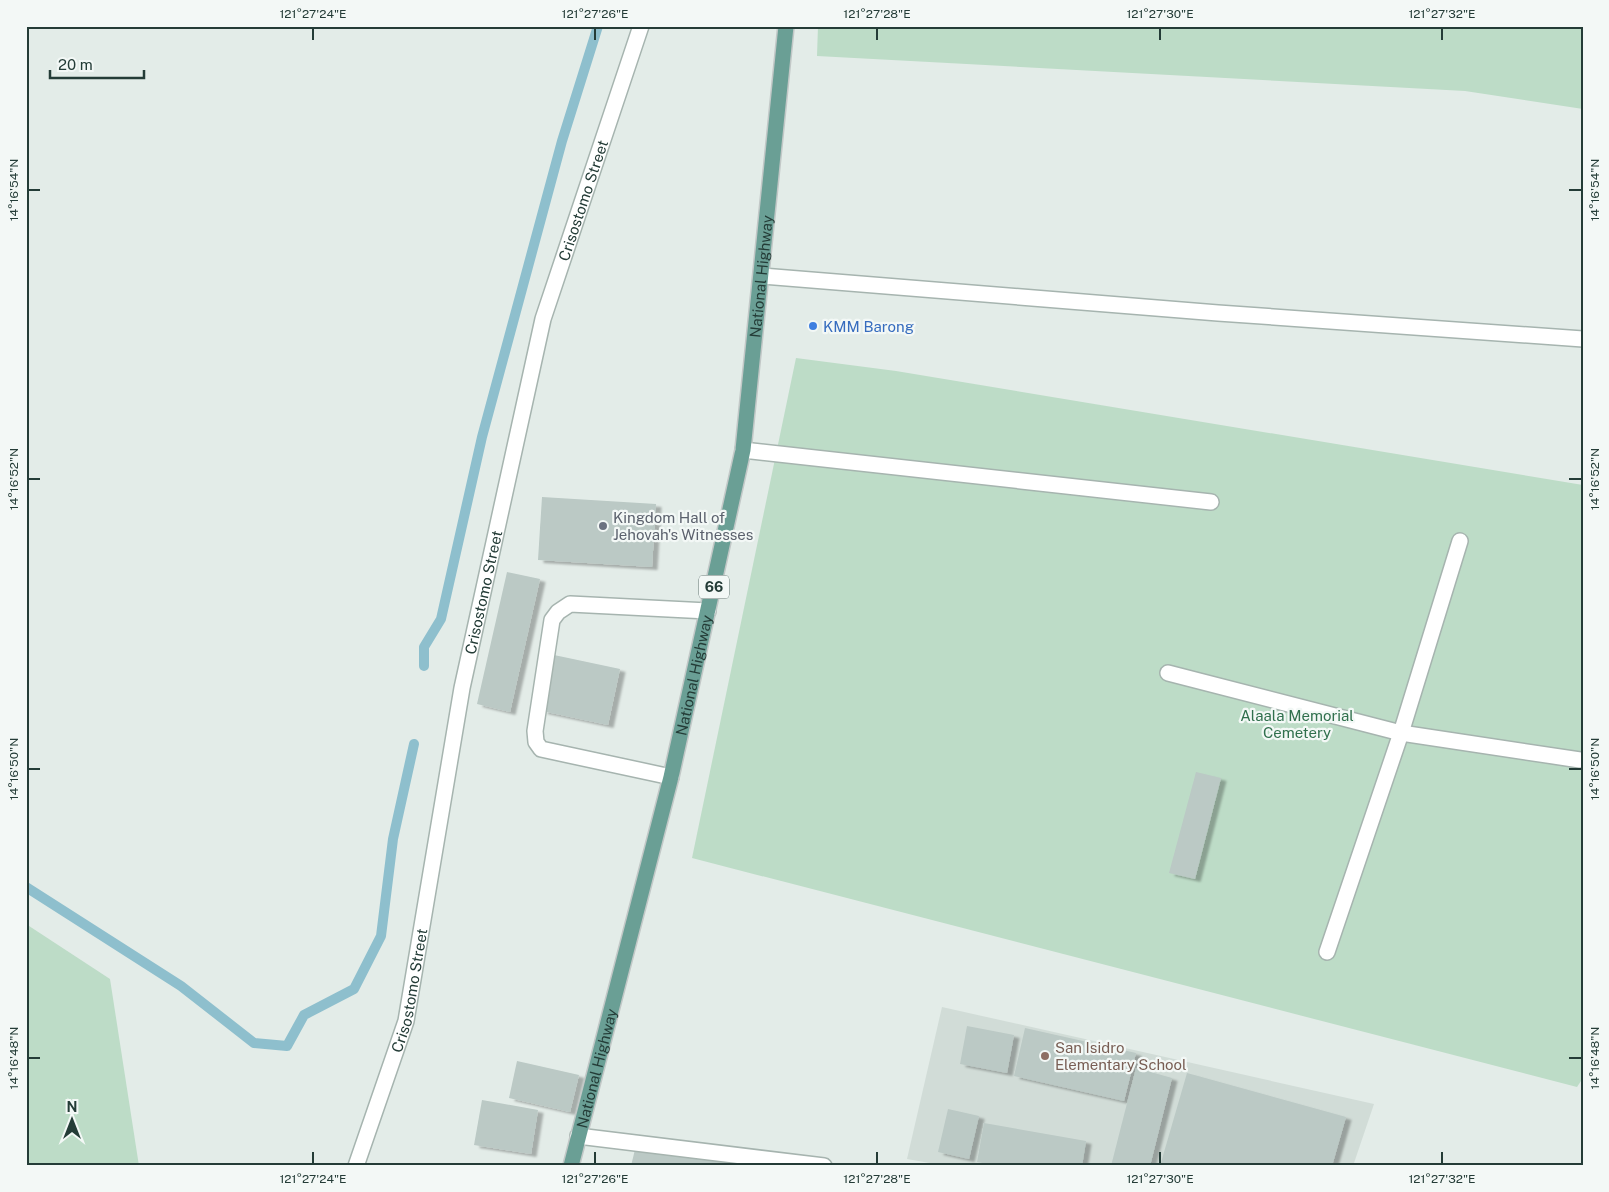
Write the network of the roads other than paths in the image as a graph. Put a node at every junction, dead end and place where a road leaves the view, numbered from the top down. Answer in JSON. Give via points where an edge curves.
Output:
{"nodes":[{"id":1,"x":641,"y":26,"type":"edge"},
{"id":2,"x":786,"y":26,"type":"edge"},
{"id":3,"x":762,"y":276,"type":"junction"},
{"id":4,"x":1583,"y":339,"type":"edge"},
{"id":5,"x":743,"y":450,"type":"junction"},
{"id":6,"x":1211,"y":502,"type":"dead end"},
{"id":7,"x":1460,"y":541,"type":"dead end"},
{"id":8,"x":708,"y":611,"type":"junction"},
{"id":9,"x":1168,"y":673,"type":"dead end"},
{"id":10,"x":1401,"y":733,"type":"junction"},
{"id":11,"x":1580,"y":760,"type":"dead end"},
{"id":12,"x":671,"y":777,"type":"junction"},
{"id":13,"x":1327,"y":952,"type":"dead end"},
{"id":14,"x":578,"y":1136,"type":"junction"},
{"id":15,"x":356,"y":1166,"type":"edge"},
{"id":16,"x":571,"y":1166,"type":"edge"},
{"id":17,"x":824,"y":1166,"type":"edge"}],
"edges":[{"from":1,"to":15,"type":"street","name":"Crisostomo Street","via":[[543,320],[462,688],[406,1020]]},
{"from":2,"to":3,"type":"main road","name":"National Highway","number":"66"},
{"from":3,"to":4,"type":"street"},
{"from":3,"to":5,"type":"main road","name":"National Highway","number":"66"},
{"from":5,"to":6,"type":"street"},
{"from":5,"to":8,"type":"main road","name":"National Highway","number":"66"},
{"from":7,"to":10,"type":"street"},
{"from":8,"to":12,"type":"main road","name":"National Highway","number":"66"},
{"from":8,"to":12,"type":"street","via":[[570,604],[552,620],[535,731],[536,742],[541,749]]},
{"from":9,"to":10,"type":"street"},
{"from":10,"to":11,"type":"street"},
{"from":10,"to":13,"type":"street"},
{"from":12,"to":14,"type":"main road","name":"National Highway","number":"66"},
{"from":14,"to":16,"type":"main road","number":"66"},
{"from":14,"to":17,"type":"street"}]}
